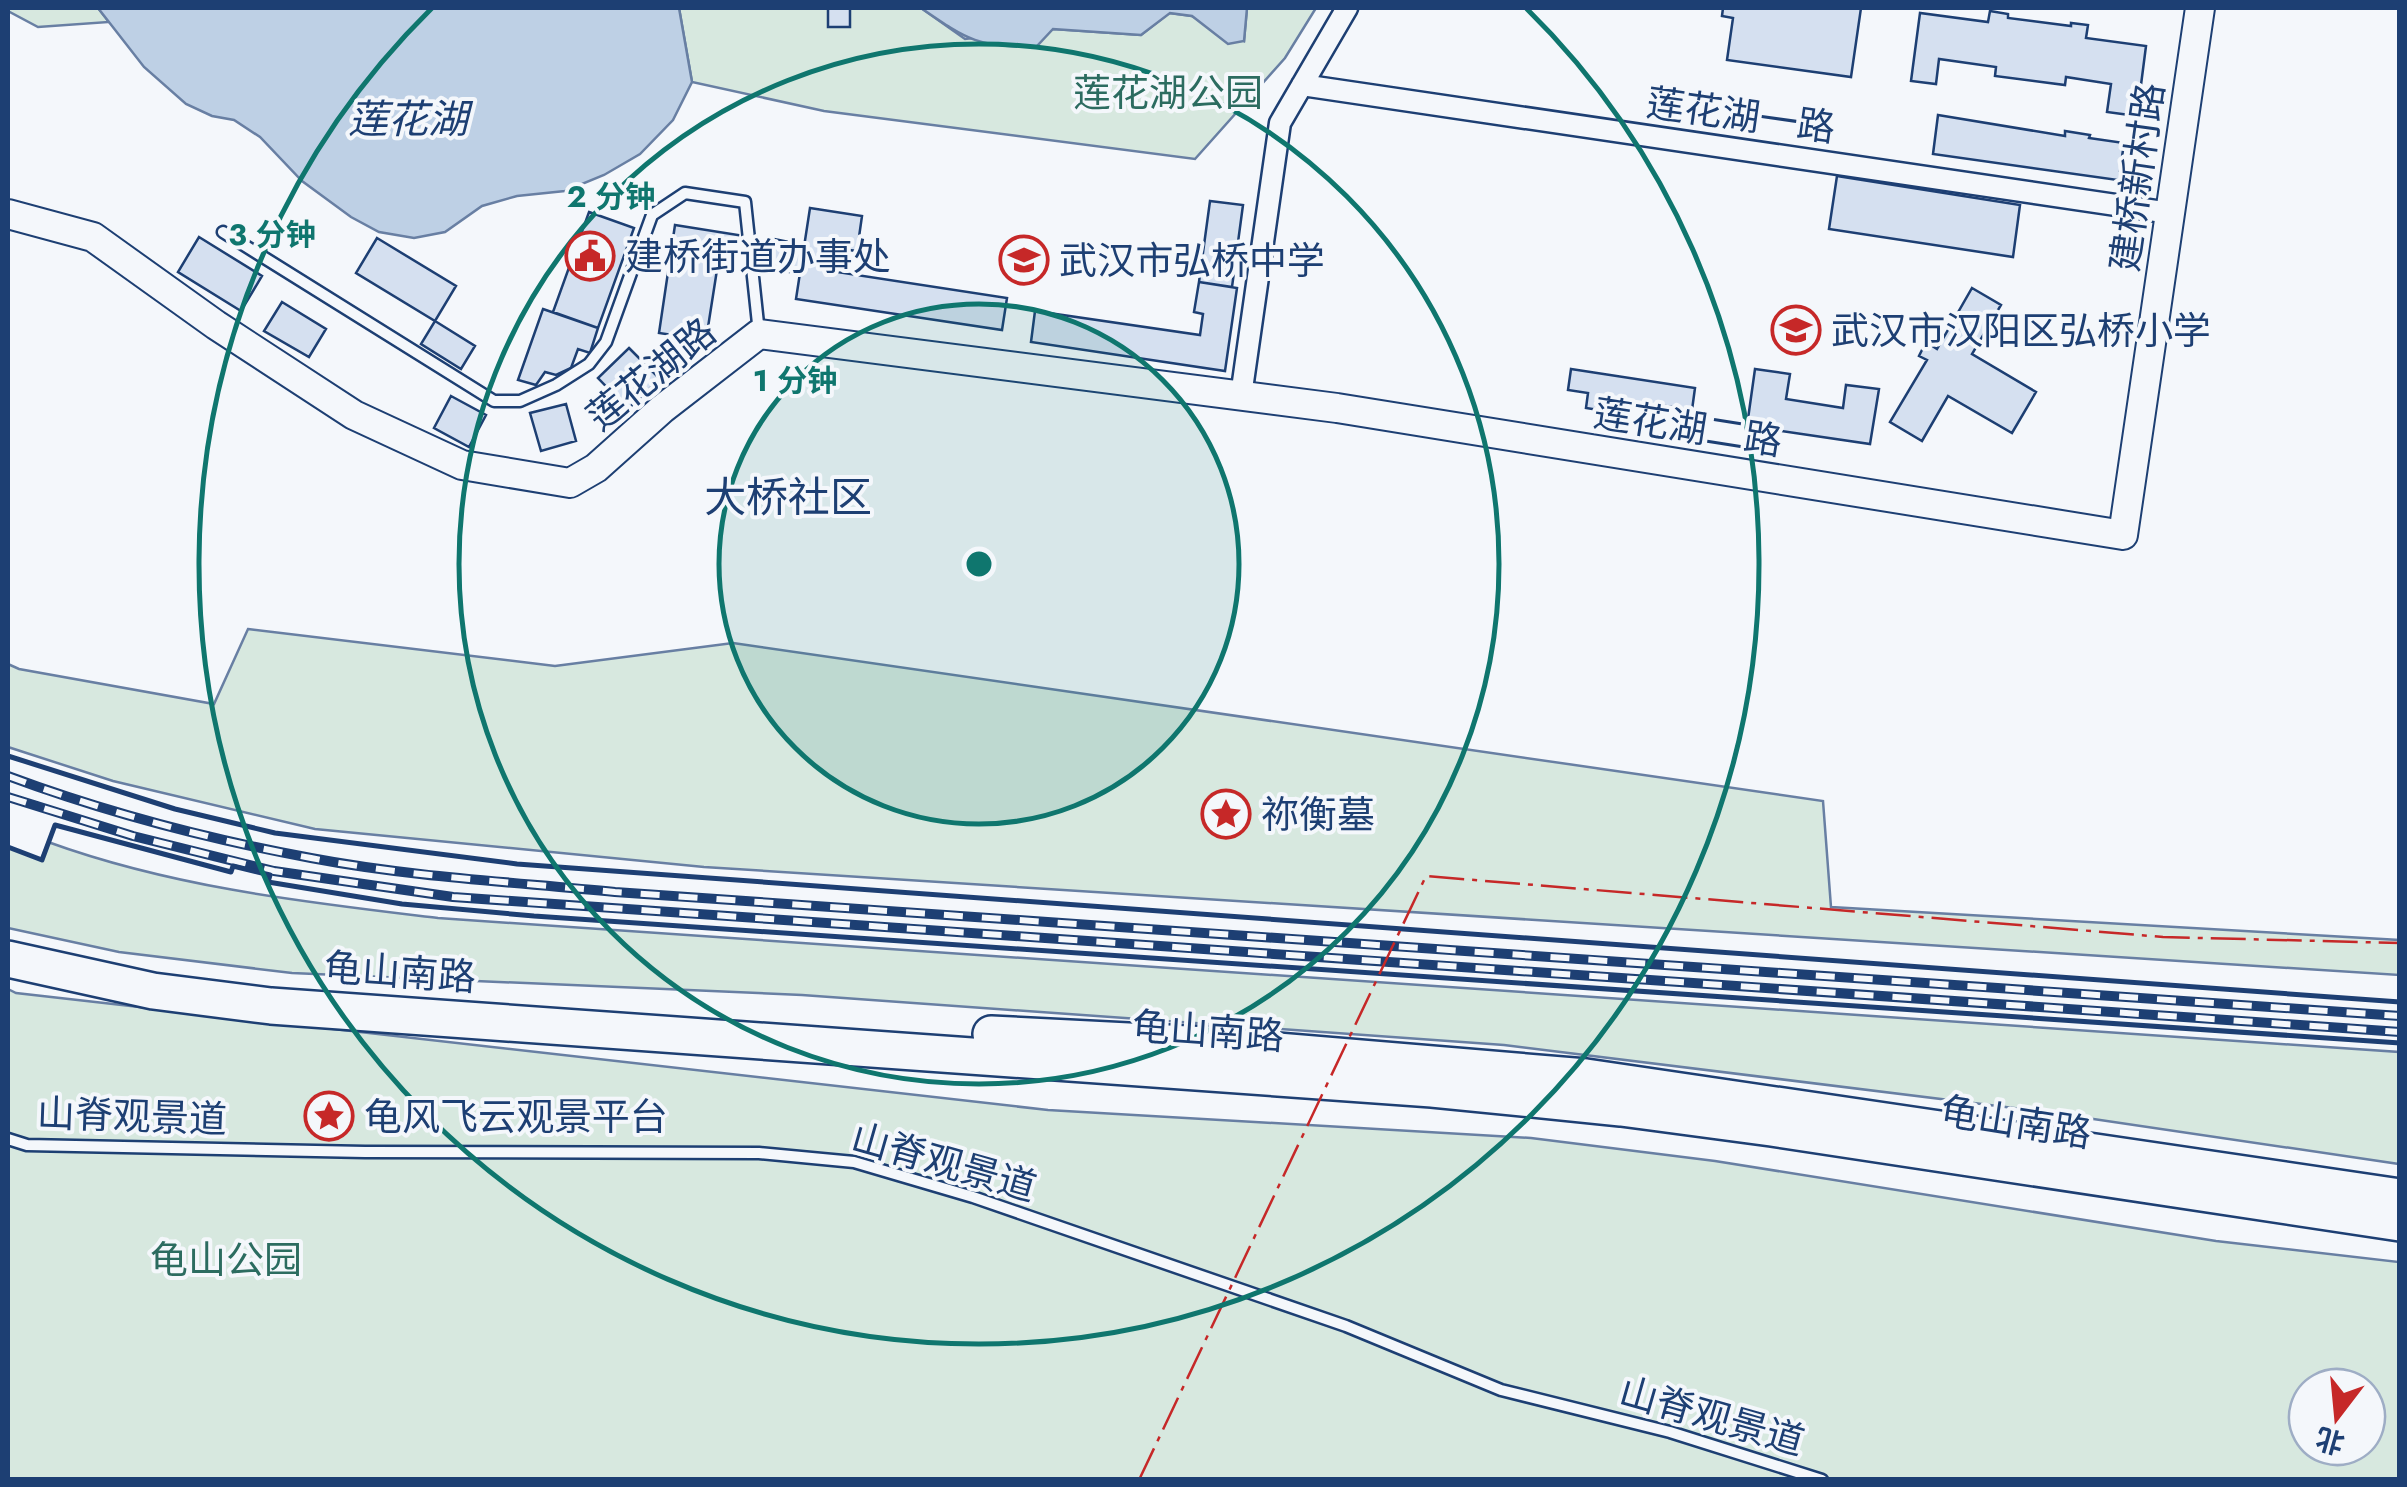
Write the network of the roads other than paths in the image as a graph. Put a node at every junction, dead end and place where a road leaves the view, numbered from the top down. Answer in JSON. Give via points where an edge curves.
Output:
{"nodes":[{"id":1,"x":1347,"y":8,"type":"edge"},
{"id":2,"x":2200,"y":8,"type":"edge"},
{"id":3,"x":1302,"y":85,"type":"junction"},
{"id":4,"x":2170,"y":213,"type":"junction"},
{"id":5,"x":8,"y":214,"type":"edge"},
{"id":6,"x":223,"y":232,"type":"dead end"},
{"id":7,"x":759,"y":334,"type":"junction"},
{"id":8,"x":1241,"y":396,"type":"junction"},
{"id":9,"x":2123,"y":535,"type":"joint"},
{"id":10,"x":8,"y":943,"type":"edge"},
{"id":11,"x":8,"y":959,"type":"edge"},
{"id":12,"x":8,"y":1139,"type":"edge"},
{"id":13,"x":2400,"y":1197,"type":"edge"},
{"id":14,"x":2400,"y":1222,"type":"edge"},
{"id":15,"x":1822,"y":1480,"type":"edge"}],
"edges":[{"from":1,"to":3,"type":"street"},
{"from":2,"to":4,"type":"street","name":"建桥新村路"},
{"from":3,"to":4,"type":"street","name":"莲花湖一路"},
{"from":3,"to":8,"type":"street","via":[[1280,123]]},
{"from":4,"to":9,"type":"street","name":"建桥新村路"},
{"from":5,"to":7,"type":"street","name":"莲花湖路","via":[[94,237],[354,415],[462,465],[570,483]]},
{"from":6,"to":7,"type":"lane","via":[[494,400],[520,401],[589,364],[606,342],[652,215],[685,193],[745,202]]},
{"from":7,"to":8,"type":"street","name":"莲花湖路"},
{"from":8,"to":9,"type":"street","name":"莲花湖二路"},
{"from":10,"to":13,"type":"highway","name":"龟山南路","via":[[155,977],[291,994],[1207,1045],[1586,1077]]},
{"from":11,"to":14,"type":"highway","name":"龟山南路","via":[[153,991],[271,1006],[1621,1108]]},
{"from":12,"to":15,"type":"lane","name":"山脊观景道","via":[[310,1151],[759,1154],[854,1162],[1346,1326],[1501,1390],[1670,1432]]}]}
